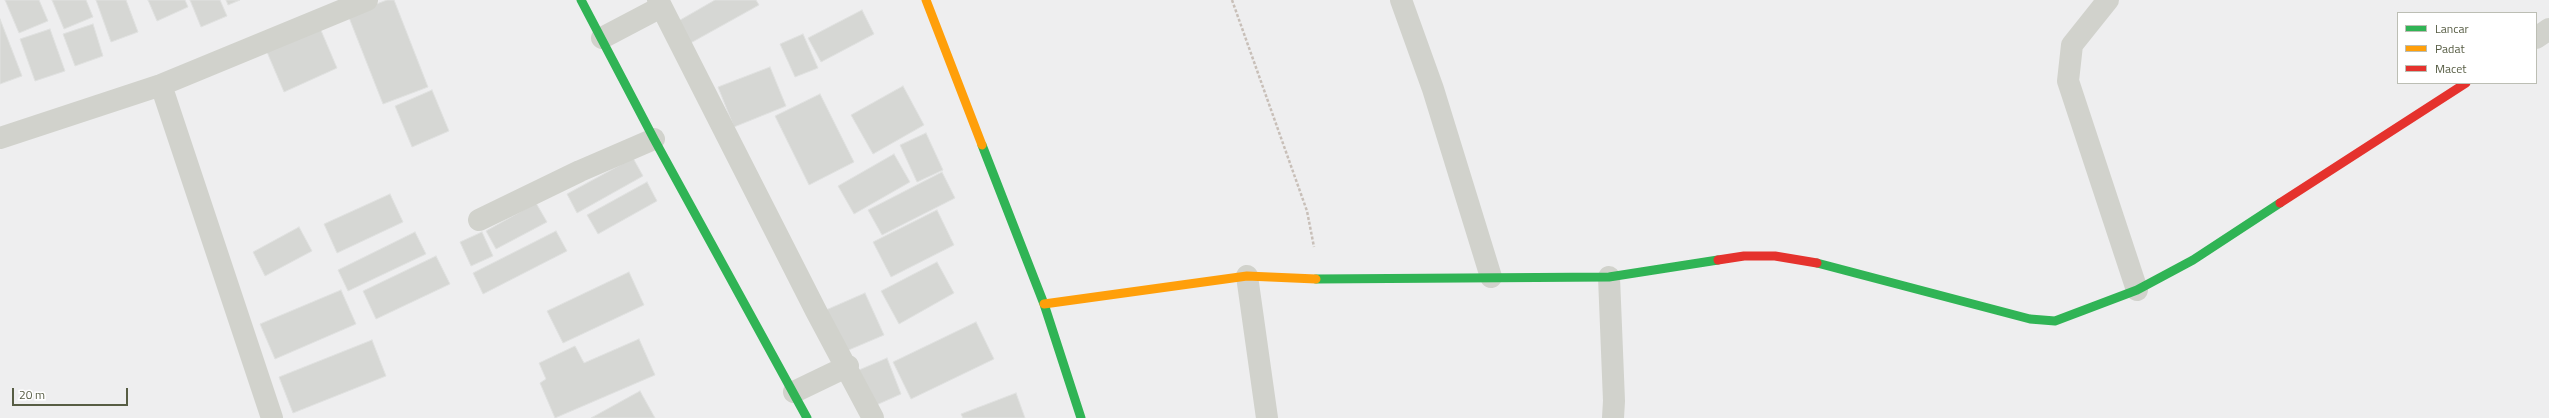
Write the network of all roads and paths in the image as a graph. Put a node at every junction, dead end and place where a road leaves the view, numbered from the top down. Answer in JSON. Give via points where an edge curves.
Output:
{"nodes":[{"id":1,"x":367,"y":0,"type":"edge"},
{"id":2,"x":581,"y":0,"type":"edge"},
{"id":3,"x":926,"y":0,"type":"edge"},
{"id":4,"x":1232,"y":0,"type":"edge"},
{"id":5,"x":1401,"y":0,"type":"edge"},
{"id":6,"x":2108,"y":0,"type":"edge"},
{"id":7,"x":657,"y":7,"type":"edge"},
{"id":8,"x":2549,"y":30,"type":"edge"},
{"id":9,"x":609,"y":34,"type":"junction"},
{"id":10,"x":2537,"y":37,"type":"edge"},
{"id":11,"x":2464,"y":84,"type":"edge"},
{"id":12,"x":161,"y":86,"type":"junction"},
{"id":13,"x":0,"y":138,"type":"edge"},
{"id":14,"x":654,"y":139,"type":"junction"},
{"id":15,"x":479,"y":220,"type":"dead end"},
{"id":16,"x":1314,"y":251,"type":"dead end"},
{"id":17,"x":1247,"y":276,"type":"junction"},
{"id":18,"x":1491,"y":277,"type":"junction"},
{"id":19,"x":1609,"y":277,"type":"junction"},
{"id":20,"x":2137,"y":290,"type":"junction"},
{"id":21,"x":1044,"y":304,"type":"junction"},
{"id":22,"x":843,"y":369,"type":"junction"},
{"id":23,"x":798,"y":390,"type":"junction"},
{"id":24,"x":272,"y":418,"type":"edge"},
{"id":25,"x":808,"y":418,"type":"edge"},
{"id":26,"x":873,"y":418,"type":"edge"},
{"id":27,"x":1081,"y":418,"type":"edge"},
{"id":28,"x":1267,"y":418,"type":"edge"},
{"id":29,"x":1613,"y":418,"type":"edge"}],
"edges":[{"from":1,"to":12,"type":"street"},
{"from":2,"to":9,"type":"street"},
{"from":3,"to":21,"type":"street"},
{"from":4,"to":16,"type":"path","via":[[1307,210]]},
{"from":5,"to":18,"type":"street"},
{"from":6,"to":20,"type":"street","via":[[2072,45],[2068,81]]},
{"from":7,"to":9,"type":"street"},
{"from":7,"to":22,"type":"street","via":[[816,311]]},
{"from":8,"to":10,"type":"street"},
{"from":9,"to":14,"type":"street"},
{"from":11,"to":20,"type":"street","via":[[2193,260]]},
{"from":12,"to":13,"type":"street"},
{"from":12,"to":24,"type":"street"},
{"from":14,"to":15,"type":"street","via":[[580,171]]},
{"from":14,"to":23,"type":"street"},
{"from":17,"to":18,"type":"street","via":[[1322,279]]},
{"from":17,"to":21,"type":"street"},
{"from":17,"to":28,"type":"street"},
{"from":18,"to":19,"type":"street"},
{"from":19,"to":20,"type":"street","via":[[1744,256],[1775,256],[1805,260],[2030,319],[2055,321]]},
{"from":19,"to":29,"type":"street"},
{"from":21,"to":27,"type":"street"},
{"from":22,"to":23,"type":"street"},
{"from":22,"to":26,"type":"street"},
{"from":23,"to":25,"type":"street"}]}
